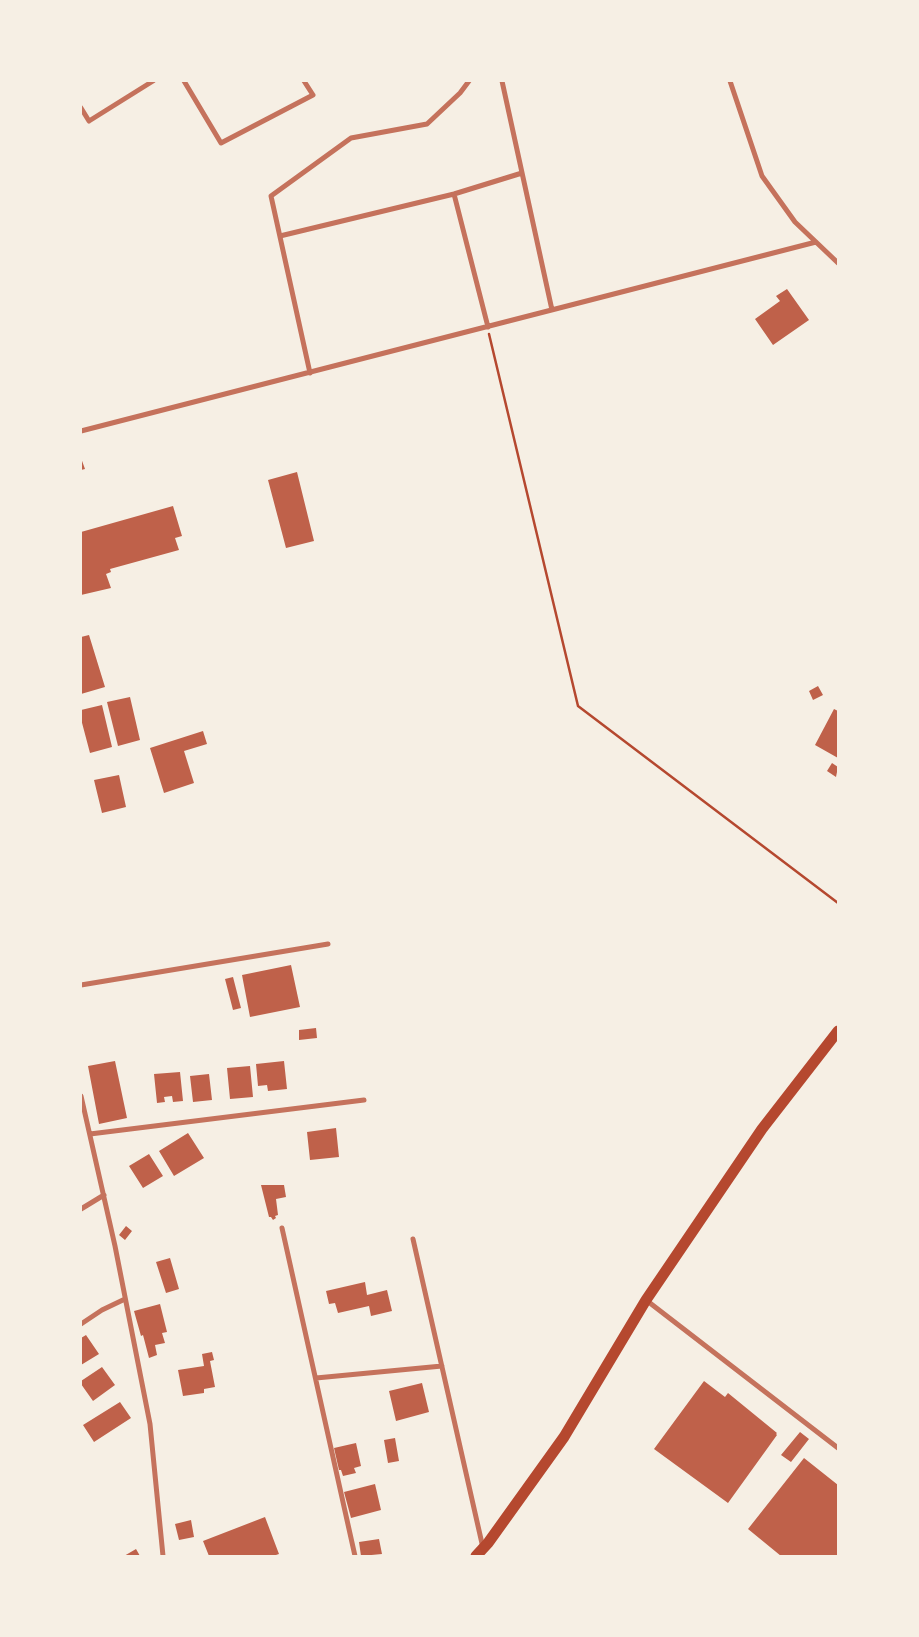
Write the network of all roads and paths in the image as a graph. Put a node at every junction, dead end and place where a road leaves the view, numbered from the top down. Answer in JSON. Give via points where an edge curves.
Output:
{"nodes":[{"id":1,"x":152,"y":81,"type":"edge"},
{"id":2,"x":184,"y":81,"type":"edge"},
{"id":3,"x":304,"y":81,"type":"edge"},
{"id":4,"x":469,"y":81,"type":"edge"},
{"id":5,"x":502,"y":81,"type":"edge"},
{"id":6,"x":730,"y":81,"type":"edge"},
{"id":7,"x":81,"y":108,"type":"edge"},
{"id":8,"x":522,"y":173,"type":"junction"},
{"id":9,"x":454,"y":194,"type":"junction"},
{"id":10,"x":280,"y":236,"type":"junction"},
{"id":11,"x":816,"y":242,"type":"junction"},
{"id":12,"x":838,"y":263,"type":"edge"},
{"id":13,"x":552,"y":310,"type":"junction"},
{"id":14,"x":488,"y":327,"type":"junction"},
{"id":15,"x":310,"y":373,"type":"junction"},
{"id":16,"x":81,"y":430,"type":"edge"},
{"id":17,"x":838,"y":903,"type":"edge"},
{"id":18,"x":328,"y":944,"type":"dead end"},
{"id":19,"x":81,"y":985,"type":"edge"},
{"id":20,"x":838,"y":1031,"type":"edge"},
{"id":21,"x":81,"y":1096,"type":"edge"},
{"id":22,"x":364,"y":1100,"type":"dead end"},
{"id":23,"x":90,"y":1134,"type":"junction"},
{"id":24,"x":104,"y":1195,"type":"junction"},
{"id":25,"x":81,"y":1208,"type":"edge"},
{"id":26,"x":282,"y":1228,"type":"dead end"},
{"id":27,"x":413,"y":1239,"type":"dead end"},
{"id":28,"x":125,"y":1299,"type":"junction"},
{"id":29,"x":646,"y":1300,"type":"junction"},
{"id":30,"x":81,"y":1324,"type":"edge"},
{"id":31,"x":442,"y":1366,"type":"junction"},
{"id":32,"x":316,"y":1378,"type":"junction"},
{"id":33,"x":838,"y":1448,"type":"edge"},
{"id":34,"x":479,"y":1552,"type":"edge"},
{"id":35,"x":162,"y":1556,"type":"edge"},
{"id":36,"x":356,"y":1556,"type":"edge"}],
"edges":[{"from":1,"to":7,"type":"street","via":[[89,121]]},
{"from":2,"to":3,"type":"street","via":[[221,144],[313,95]]},
{"from":4,"to":10,"type":"street","via":[[427,124],[351,138],[271,196]]},
{"from":5,"to":8,"type":"street"},
{"from":6,"to":11,"type":"street","via":[[762,176],[795,222]]},
{"from":8,"to":9,"type":"street"},
{"from":8,"to":13,"type":"street"},
{"from":9,"to":10,"type":"street"},
{"from":9,"to":14,"type":"street"},
{"from":10,"to":15,"type":"street"},
{"from":11,"to":12,"type":"street"},
{"from":11,"to":13,"type":"street"},
{"from":13,"to":14,"type":"street"},
{"from":14,"to":15,"type":"street"},
{"from":14,"to":17,"type":"path","via":[[578,706]]},
{"from":15,"to":16,"type":"street"},
{"from":18,"to":19,"type":"street"},
{"from":20,"to":29,"type":"highway","via":[[762,1129]]},
{"from":21,"to":23,"type":"street"},
{"from":22,"to":23,"type":"street"},
{"from":23,"to":24,"type":"street"},
{"from":24,"to":25,"type":"street"},
{"from":24,"to":28,"type":"street"},
{"from":26,"to":32,"type":"street"},
{"from":27,"to":31,"type":"street"},
{"from":28,"to":30,"type":"street"},
{"from":28,"to":35,"type":"street","via":[[150,1424]]},
{"from":29,"to":33,"type":"street"},
{"from":29,"to":34,"type":"highway","via":[[564,1437]]},
{"from":31,"to":32,"type":"street"},
{"from":31,"to":34,"type":"street"},
{"from":32,"to":36,"type":"street"}]}
